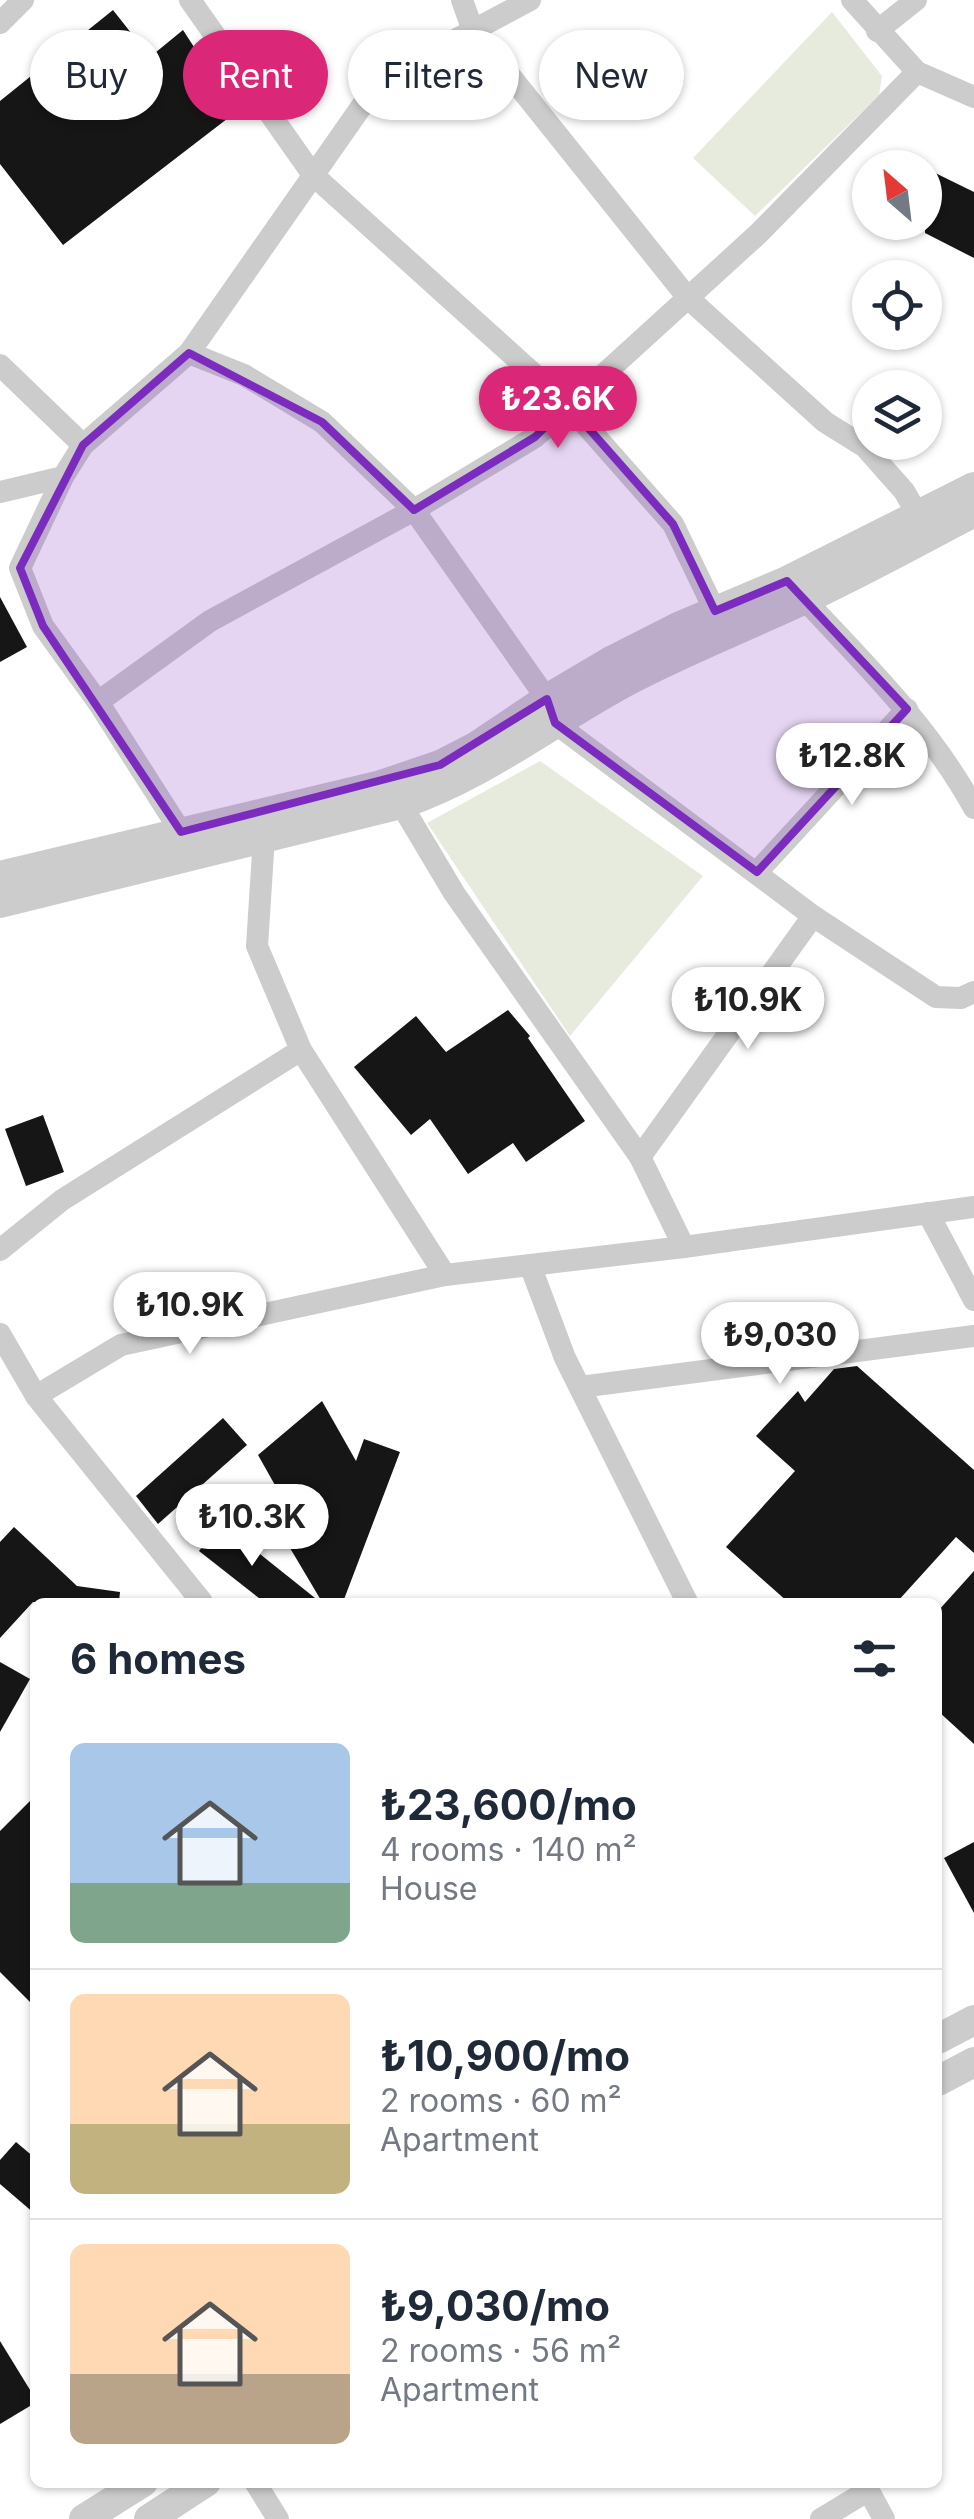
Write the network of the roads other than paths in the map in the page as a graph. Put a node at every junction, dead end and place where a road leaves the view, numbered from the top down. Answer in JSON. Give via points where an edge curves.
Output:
{"nodes":[{"id":1,"x":22,"y":0,"type":"edge"},
{"id":2,"x":190,"y":0,"type":"edge"},
{"id":3,"x":462,"y":0,"type":"edge"},
{"id":4,"x":530,"y":0,"type":"edge"},
{"id":5,"x":852,"y":0,"type":"edge"},
{"id":6,"x":916,"y":0,"type":"edge"},
{"id":7,"x":0,"y":22,"type":"edge"},
{"id":8,"x":472,"y":28,"type":"junction"},
{"id":9,"x":877,"y":32,"type":"junction"},
{"id":10,"x":917,"y":72,"type":"junction"},
{"id":11,"x":974,"y":96,"type":"edge"},
{"id":12,"x":313,"y":175,"type":"junction"},
{"id":13,"x":688,"y":298,"type":"junction"},
{"id":14,"x":189,"y":353,"type":"junction"},
{"id":15,"x":0,"y":365,"type":"edge"},
{"id":16,"x":568,"y":405,"type":"junction"},
{"id":17,"x":83,"y":445,"type":"junction"},
{"id":18,"x":62,"y":476,"type":"junction"},
{"id":19,"x":974,"y":487,"type":"edge"},
{"id":20,"x":0,"y":492,"type":"edge"},
{"id":21,"x":414,"y":510,"type":"junction"},
{"id":22,"x":974,"y":512,"type":"edge"},
{"id":23,"x":918,"y":515,"type":"junction"},
{"id":24,"x":796,"y":590,"type":"junction"},
{"id":25,"x":715,"y":612,"type":"junction"},
{"id":26,"x":98,"y":702,"type":"junction"},
{"id":27,"x":907,"y":708,"type":"junction"},
{"id":28,"x":551,"y":711,"type":"junction"},
{"id":29,"x":401,"y":804,"type":"junction"},
{"id":30,"x":974,"y":808,"type":"edge"},
{"id":31,"x":181,"y":832,"type":"junction"},
{"id":32,"x":264,"y":837,"type":"junction"},
{"id":33,"x":757,"y":872,"type":"junction"},
{"id":34,"x":0,"y":876,"type":"edge"},
{"id":35,"x":0,"y":904,"type":"edge"},
{"id":36,"x":813,"y":916,"type":"junction"},
{"id":37,"x":974,"y":992,"type":"edge"},
{"id":38,"x":301,"y":1050,"type":"junction"},
{"id":39,"x":640,"y":1157,"type":"junction"},
{"id":40,"x":974,"y":1207,"type":"edge"},
{"id":41,"x":928,"y":1212,"type":"junction"},
{"id":42,"x":684,"y":1247,"type":"junction"},
{"id":43,"x":0,"y":1250,"type":"edge"},
{"id":44,"x":530,"y":1265,"type":"junction"},
{"id":45,"x":445,"y":1275,"type":"junction"},
{"id":46,"x":974,"y":1300,"type":"edge"},
{"id":47,"x":0,"y":1334,"type":"edge"},
{"id":48,"x":974,"y":1336,"type":"edge"},
{"id":49,"x":580,"y":1387,"type":"junction"},
{"id":50,"x":36,"y":1396,"type":"junction"},
{"id":51,"x":199,"y":1598,"type":"edge"},
{"id":52,"x":685,"y":1598,"type":"edge"},
{"id":53,"x":974,"y":2020,"type":"edge"},
{"id":54,"x":942,"y":2038,"type":"edge"},
{"id":55,"x":974,"y":2062,"type":"edge"},
{"id":56,"x":942,"y":2079,"type":"edge"},
{"id":57,"x":133,"y":2488,"type":"edge"},
{"id":58,"x":197,"y":2488,"type":"edge"},
{"id":59,"x":259,"y":2488,"type":"edge"},
{"id":60,"x":863,"y":2488,"type":"edge"},
{"id":61,"x":867,"y":2488,"type":"edge"},
{"id":62,"x":84,"y":2519,"type":"edge"},
{"id":63,"x":149,"y":2519,"type":"edge"},
{"id":64,"x":278,"y":2519,"type":"edge"},
{"id":65,"x":821,"y":2519,"type":"edge"},
{"id":66,"x":884,"y":2519,"type":"edge"}],
"edges":[{"from":1,"to":7,"type":"street"},
{"from":2,"to":12,"type":"street"},
{"from":3,"to":8,"type":"street"},
{"from":4,"to":8,"type":"street"},
{"from":5,"to":9,"type":"street"},
{"from":6,"to":9,"type":"street"},
{"from":8,"to":12,"type":"street","via":[[380,80]]},
{"from":8,"to":13,"type":"street"},
{"from":9,"to":10,"type":"street"},
{"from":10,"to":11,"type":"street"},
{"from":10,"to":13,"type":"street"},
{"from":12,"to":14,"type":"street"},
{"from":12,"to":16,"type":"street"},
{"from":13,"to":16,"type":"street"},
{"from":13,"to":23,"type":"street","via":[[825,422],[865,447]]},
{"from":14,"to":17,"type":"street"},
{"from":14,"to":21,"type":"street","via":[[244,374],[322,422]]},
{"from":15,"to":17,"type":"street"},
{"from":16,"to":21,"type":"street","via":[[535,437]]},
{"from":16,"to":25,"type":"street","via":[[672,524]]},
{"from":17,"to":18,"type":"street"},
{"from":18,"to":20,"type":"street"},
{"from":18,"to":26,"type":"street","via":[[20,568],[42,626]]},
{"from":19,"to":23,"type":"street"},
{"from":21,"to":26,"type":"street","via":[[210,621]]},
{"from":21,"to":28,"type":"street"},
{"from":22,"to":24,"type":"street"},
{"from":23,"to":24,"type":"street"},
{"from":24,"to":25,"type":"street"},
{"from":24,"to":27,"type":"street"},
{"from":24,"to":28,"type":"street","via":[[700,643]]},
{"from":25,"to":28,"type":"street","via":[[613,660]]},
{"from":26,"to":31,"type":"street"},
{"from":27,"to":30,"type":"street"},
{"from":27,"to":33,"type":"street"},
{"from":28,"to":29,"type":"street","via":[[480,771]]},
{"from":28,"to":31,"type":"street","via":[[381,786]]},
{"from":28,"to":33,"type":"street"},
{"from":29,"to":32,"type":"street"},
{"from":29,"to":39,"type":"street","via":[[454,894]]},
{"from":31,"to":34,"type":"street"},
{"from":32,"to":35,"type":"street"},
{"from":32,"to":38,"type":"street","via":[[257,946]]},
{"from":33,"to":36,"type":"street"},
{"from":36,"to":37,"type":"street","via":[[936,996]]},
{"from":36,"to":39,"type":"street"},
{"from":38,"to":43,"type":"street","via":[[62,1200]]},
{"from":38,"to":45,"type":"street"},
{"from":39,"to":42,"type":"street"},
{"from":40,"to":41,"type":"street"},
{"from":41,"to":42,"type":"street"},
{"from":41,"to":46,"type":"street"},
{"from":42,"to":44,"type":"street"},
{"from":44,"to":45,"type":"street"},
{"from":44,"to":49,"type":"street"},
{"from":45,"to":50,"type":"street","via":[[122,1345]]},
{"from":47,"to":50,"type":"street"},
{"from":48,"to":49,"type":"street"},
{"from":49,"to":52,"type":"street"},
{"from":50,"to":51,"type":"street"},
{"from":53,"to":54,"type":"street"},
{"from":55,"to":56,"type":"street"},
{"from":57,"to":62,"type":"street"},
{"from":58,"to":63,"type":"street"},
{"from":59,"to":64,"type":"street"},
{"from":60,"to":65,"type":"street"},
{"from":61,"to":66,"type":"street"}]}
